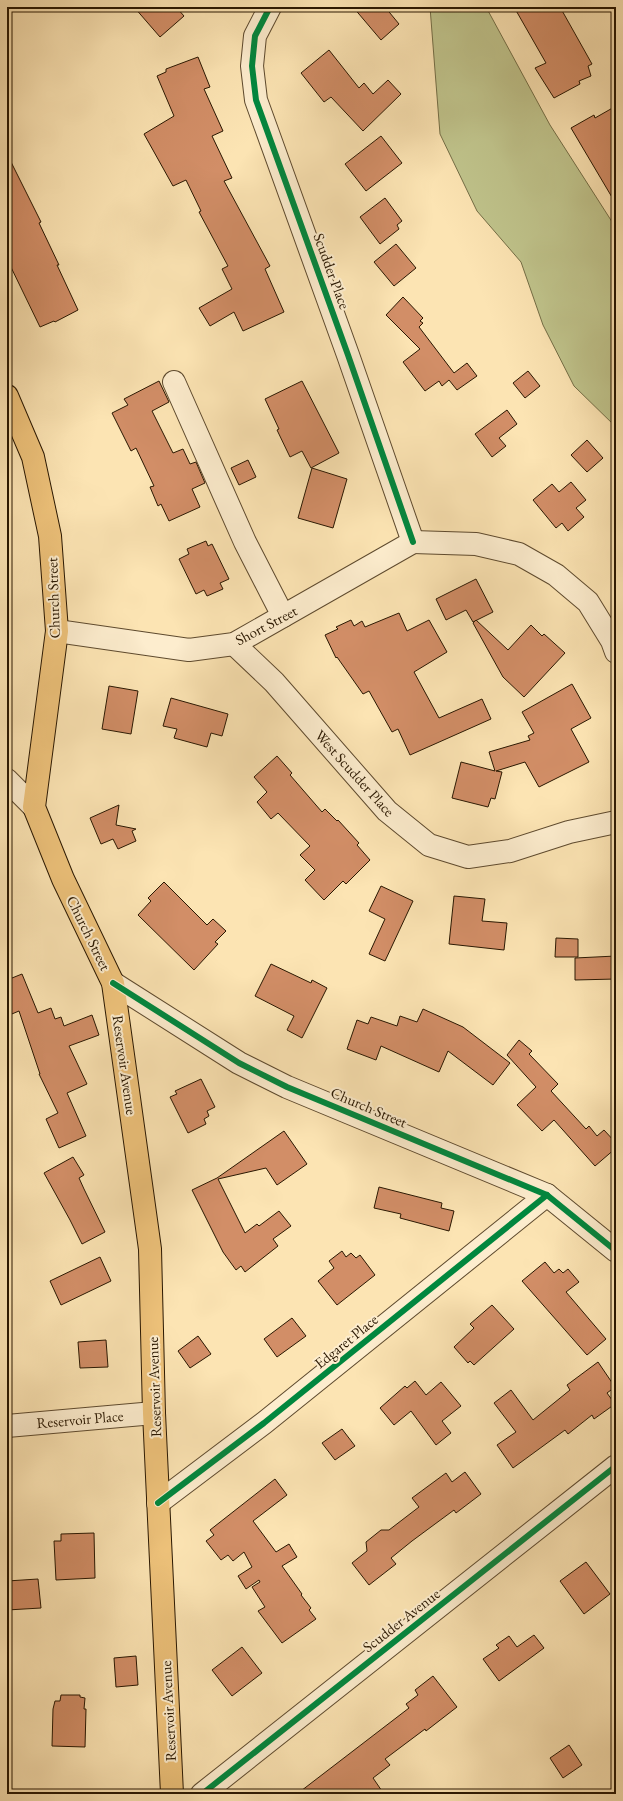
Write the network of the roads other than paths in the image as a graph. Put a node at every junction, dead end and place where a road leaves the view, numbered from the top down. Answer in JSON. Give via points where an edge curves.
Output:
{"nodes":[{"id":1,"x":270,"y":7,"type":"edge"},
{"id":2,"x":174,"y":382,"type":"dead end"},
{"id":3,"x":7,"y":396,"type":"edge"},
{"id":4,"x":412,"y":542,"type":"junction"},
{"id":5,"x":283,"y":616,"type":"junction"},
{"id":6,"x":57,"y":631,"type":"junction"},
{"id":7,"x":234,"y":644,"type":"junction"},
{"id":8,"x":616,"y":652,"type":"edge"},
{"id":9,"x":7,"y":780,"type":"edge"},
{"id":10,"x":34,"y":807,"type":"junction"},
{"id":11,"x":616,"y":822,"type":"edge"},
{"id":12,"x":113,"y":983,"type":"junction"},
{"id":13,"x":547,"y":1195,"type":"junction"},
{"id":14,"x":616,"y":1251,"type":"edge"},
{"id":15,"x":154,"y":1413,"type":"junction"},
{"id":16,"x":7,"y":1426,"type":"edge"},
{"id":17,"x":616,"y":1466,"type":"edge"},
{"id":18,"x":158,"y":1504,"type":"junction"},
{"id":19,"x":172,"y":1794,"type":"edge"},
{"id":20,"x":202,"y":1794,"type":"edge"}],
"edges":[{"from":1,"to":4,"type":"street","name":"Scudder Place","via":[[255,36],[252,66],[256,100]]},
{"from":2,"to":5,"type":"street","via":[[245,542]]},
{"from":3,"to":6,"type":"main road","name":"Church Street","via":[[33,457],[50,536]]},
{"from":4,"to":5,"type":"street","name":"Short Street"},
{"from":4,"to":8,"type":"street","via":[[476,544],[519,554],[556,575],[588,602]]},
{"from":5,"to":7,"type":"street","name":"Short Street"},
{"from":6,"to":7,"type":"street","name":"Short Street","via":[[189,650]]},
{"from":6,"to":10,"type":"main road","name":"Church Street"},
{"from":7,"to":11,"type":"street","name":"West Scudder Place","via":[[274,682],[387,811],[429,846],[468,857],[510,851],[569,832]]},
{"from":9,"to":10,"type":"street"},
{"from":10,"to":12,"type":"main road","name":"Church Street","via":[[63,879]]},
{"from":12,"to":13,"type":"street","name":"Church Street","via":[[239,1063],[287,1087]]},
{"from":12,"to":15,"type":"main road","name":"Reservoir Avenue","via":[[150,1249]]},
{"from":13,"to":14,"type":"street","name":"Church Street"},
{"from":13,"to":18,"type":"street","name":"Edgaret Place","via":[[264,1423]]},
{"from":15,"to":16,"type":"street","name":"Reservoir Place"},
{"from":15,"to":18,"type":"main road","name":"Reservoir Avenue"},
{"from":17,"to":20,"type":"street","name":"Scudder Avenue"},
{"from":18,"to":19,"type":"main road","name":"Reservoir Avenue"}]}
